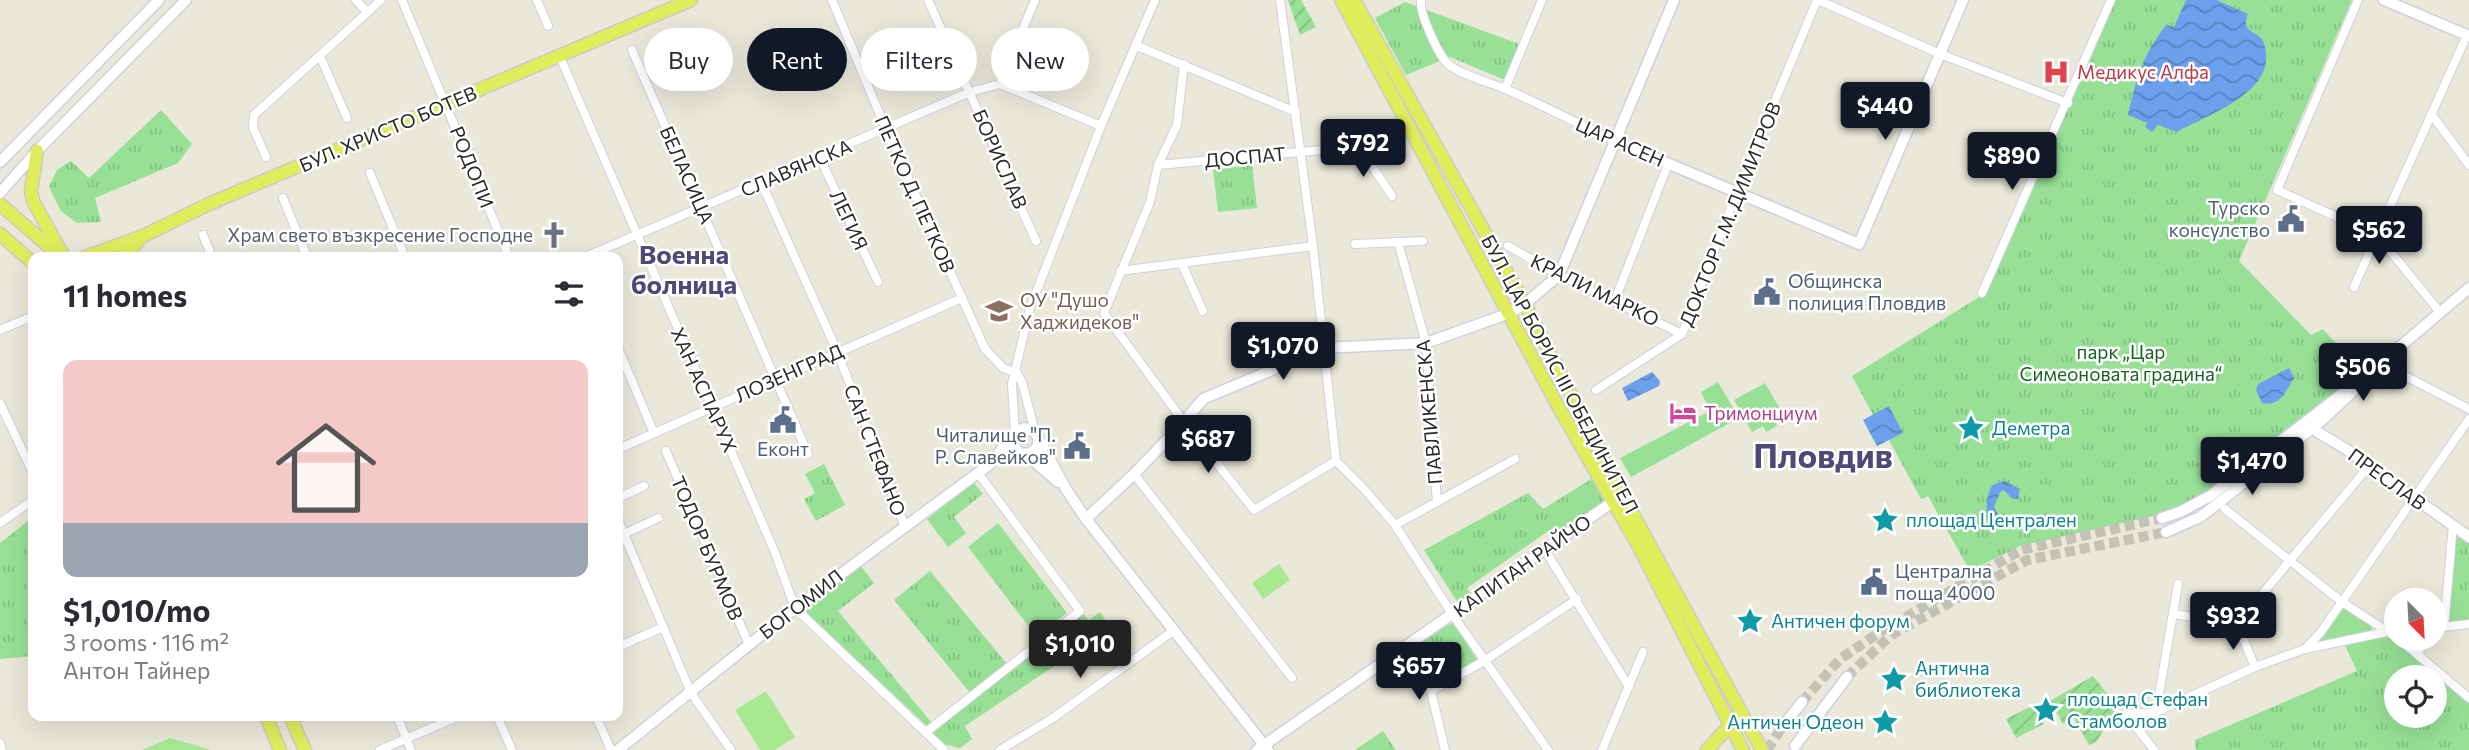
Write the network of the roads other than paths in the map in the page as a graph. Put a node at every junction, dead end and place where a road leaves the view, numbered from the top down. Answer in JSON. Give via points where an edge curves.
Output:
{"nodes":[{"id":1,"x":159,"y":0,"type":"edge"},
{"id":2,"x":186,"y":0,"type":"edge"},
{"id":3,"x":356,"y":0,"type":"edge"},
{"id":4,"x":381,"y":0,"type":"edge"},
{"id":5,"x":402,"y":0,"type":"edge"},
{"id":6,"x":537,"y":0,"type":"edge"},
{"id":7,"x":691,"y":0,"type":"edge"},
{"id":8,"x":832,"y":0,"type":"edge"},
{"id":9,"x":928,"y":0,"type":"edge"},
{"id":10,"x":1035,"y":0,"type":"edge"},
{"id":11,"x":1155,"y":0,"type":"edge"},
{"id":12,"x":1280,"y":0,"type":"edge"},
{"id":13,"x":1341,"y":0,"type":"edge"},
{"id":14,"x":1354,"y":0,"type":"edge"},
{"id":15,"x":1421,"y":0,"type":"edge"},
{"id":16,"x":1542,"y":0,"type":"edge"},
{"id":17,"x":1674,"y":0,"type":"edge"},
{"id":18,"x":1817,"y":0,"type":"edge"},
{"id":19,"x":1963,"y":0,"type":"edge"},
{"id":20,"x":2111,"y":0,"type":"edge"},
{"id":21,"x":2358,"y":0,"type":"edge"},
{"id":22,"x":2384,"y":0,"type":"edge"},
{"id":23,"x":367,"y":12,"type":"junction"},
{"id":24,"x":548,"y":26,"type":"dead end"},
{"id":25,"x":1023,"y":28,"type":"edge"},
{"id":26,"x":2468,"y":34,"type":"edge"},
{"id":27,"x":1137,"y":46,"type":"junction"},
{"id":28,"x":632,"y":51,"type":"dead end"},
{"id":29,"x":1940,"y":54,"type":"junction"},
{"id":30,"x":320,"y":56,"type":"junction"},
{"id":31,"x":560,"y":57,"type":"junction"},
{"id":32,"x":1184,"y":64,"type":"junction"},
{"id":33,"x":991,"y":86,"type":"edge"},
{"id":34,"x":1506,"y":89,"type":"junction"},
{"id":35,"x":1017,"y":91,"type":"edge"},
{"id":36,"x":970,"y":92,"type":"junction"},
{"id":37,"x":2067,"y":103,"type":"junction"},
{"id":38,"x":446,"y":104,"type":"junction"},
{"id":39,"x":1296,"y":112,"type":"junction"},
{"id":40,"x":2431,"y":115,"type":"junction"},
{"id":41,"x":347,"y":118,"type":"dead end"},
{"id":42,"x":1101,"y":126,"type":"junction"},
{"id":43,"x":886,"y":129,"type":"junction"},
{"id":44,"x":1615,"y":141,"type":"junction"},
{"id":45,"x":37,"y":151,"type":"junction"},
{"id":46,"x":1301,"y":153,"type":"junction"},
{"id":47,"x":266,"y":157,"type":"dead end"},
{"id":48,"x":820,"y":158,"type":"junction"},
{"id":49,"x":0,"y":162,"type":"edge"},
{"id":50,"x":1668,"y":164,"type":"junction"},
{"id":51,"x":1158,"y":165,"type":"junction"},
{"id":52,"x":2469,"y":165,"type":"edge"},
{"id":53,"x":370,"y":173,"type":"dead end"},
{"id":54,"x":761,"y":182,"type":"junction"},
{"id":55,"x":0,"y":192,"type":"edge"},
{"id":56,"x":1737,"y":192,"type":"junction"},
{"id":57,"x":1392,"y":196,"type":"dead end"},
{"id":58,"x":283,"y":198,"type":"dead end"},
{"id":59,"x":0,"y":204,"type":"edge"},
{"id":60,"x":701,"y":208,"type":"junction"},
{"id":61,"x":0,"y":234,"type":"edge"},
{"id":62,"x":203,"y":235,"type":"dead end"},
{"id":63,"x":636,"y":235,"type":"junction"},
{"id":64,"x":2376,"y":235,"type":"junction"},
{"id":65,"x":143,"y":236,"type":"junction"},
{"id":66,"x":1037,"y":241,"type":"dead end"},
{"id":67,"x":1423,"y":241,"type":"dead end"},
{"id":68,"x":1398,"y":242,"type":"junction"},
{"id":69,"x":1355,"y":244,"type":"dead end"},
{"id":70,"x":1314,"y":246,"type":"junction"},
{"id":71,"x":1508,"y":246,"type":"dead end"},
{"id":72,"x":57,"y":252,"type":"edge"},
{"id":73,"x":60,"y":252,"type":"edge"},
{"id":74,"x":96,"y":252,"type":"edge"},
{"id":75,"x":129,"y":252,"type":"edge"},
{"id":76,"x":210,"y":252,"type":"edge"},
{"id":77,"x":305,"y":252,"type":"edge"},
{"id":78,"x":403,"y":252,"type":"edge"},
{"id":79,"x":507,"y":252,"type":"edge"},
{"id":80,"x":597,"y":252,"type":"edge"},
{"id":81,"x":28,"y":259,"type":"edge"},
{"id":82,"x":1182,"y":264,"type":"junction"},
{"id":83,"x":1120,"y":271,"type":"junction"},
{"id":84,"x":1559,"y":275,"type":"junction"},
{"id":85,"x":878,"y":282,"type":"dead end"},
{"id":86,"x":2354,"y":287,"type":"dead end"},
{"id":87,"x":2469,"y":288,"type":"edge"},
{"id":88,"x":1982,"y":293,"type":"dead end"},
{"id":89,"x":962,"y":299,"type":"junction"},
{"id":90,"x":1615,"y":300,"type":"junction"},
{"id":91,"x":1525,"y":304,"type":"junction"},
{"id":92,"x":1203,"y":311,"type":"dead end"},
{"id":93,"x":2439,"y":311,"type":"junction"},
{"id":94,"x":1510,"y":313,"type":"junction"},
{"id":95,"x":28,"y":318,"type":"edge"},
{"id":96,"x":0,"y":330,"type":"edge"},
{"id":97,"x":1682,"y":334,"type":"junction"},
{"id":98,"x":1426,"y":343,"type":"junction"},
{"id":99,"x":1324,"y":348,"type":"junction"},
{"id":100,"x":837,"y":351,"type":"junction"},
{"id":101,"x":623,"y":360,"type":"edge"},
{"id":102,"x":2381,"y":363,"type":"junction"},
{"id":103,"x":1017,"y":373,"type":"junction"},
{"id":104,"x":2368,"y":373,"type":"junction"},
{"id":105,"x":776,"y":378,"type":"junction"},
{"id":106,"x":1597,"y":390,"type":"dead end"},
{"id":107,"x":0,"y":403,"type":"edge"},
{"id":108,"x":712,"y":406,"type":"junction"},
{"id":109,"x":2469,"y":409,"type":"edge"},
{"id":110,"x":2333,"y":410,"type":"junction"},
{"id":111,"x":2469,"y":419,"type":"edge"},
{"id":112,"x":1184,"y":422,"type":"junction"},
{"id":113,"x":2312,"y":423,"type":"junction"},
{"id":114,"x":654,"y":433,"type":"junction"},
{"id":115,"x":1014,"y":435,"type":"junction"},
{"id":116,"x":1037,"y":436,"type":"junction"},
{"id":117,"x":623,"y":447,"type":"edge"},
{"id":118,"x":2346,"y":449,"type":"junction"},
{"id":119,"x":666,"y":451,"type":"dead end"},
{"id":120,"x":808,"y":454,"type":"dead end"},
{"id":121,"x":1024,"y":454,"type":"junction"},
{"id":122,"x":1515,"y":459,"type":"dead end"},
{"id":123,"x":1336,"y":461,"type":"junction"},
{"id":124,"x":28,"y":462,"type":"edge"},
{"id":125,"x":990,"y":464,"type":"junction"},
{"id":126,"x":2369,"y":466,"type":"junction"},
{"id":127,"x":978,"y":473,"type":"junction"},
{"id":128,"x":1134,"y":474,"type":"junction"},
{"id":129,"x":644,"y":486,"type":"dead end"},
{"id":130,"x":1066,"y":489,"type":"junction"},
{"id":131,"x":623,"y":496,"type":"edge"},
{"id":132,"x":2414,"y":499,"type":"junction"},
{"id":133,"x":1614,"y":501,"type":"junction"},
{"id":134,"x":1437,"y":502,"type":"junction"},
{"id":135,"x":28,"y":503,"type":"edge"},
{"id":136,"x":2225,"y":509,"type":"dead end"},
{"id":137,"x":658,"y":518,"type":"dead end"},
{"id":138,"x":2162,"y":518,"type":"tunnel mouth"},
{"id":139,"x":1086,"y":519,"type":"junction"},
{"id":140,"x":0,"y":523,"type":"edge"},
{"id":141,"x":1395,"y":525,"type":"junction"},
{"id":142,"x":2453,"y":525,"type":"junction"},
{"id":143,"x":905,"y":527,"type":"junction"},
{"id":144,"x":2166,"y":532,"type":"tunnel mouth"},
{"id":145,"x":624,"y":534,"type":"joint"},
{"id":146,"x":2469,"y":537,"type":"edge"},
{"id":147,"x":1545,"y":550,"type":"junction"},
{"id":148,"x":2289,"y":561,"type":"junction"},
{"id":149,"x":2178,"y":584,"type":"dead end"},
{"id":150,"x":2447,"y":593,"type":"edge"},
{"id":151,"x":1577,"y":599,"type":"junction"},
{"id":152,"x":2342,"y":602,"type":"junction"},
{"id":153,"x":795,"y":608,"type":"junction"},
{"id":154,"x":1452,"y":614,"type":"junction"},
{"id":155,"x":2174,"y":614,"type":"junction"},
{"id":156,"x":2237,"y":624,"type":"junction"},
{"id":157,"x":2469,"y":624,"type":"edge"},
{"id":158,"x":663,"y":627,"type":"junction"},
{"id":159,"x":2384,"y":627,"type":"edge"},
{"id":160,"x":2447,"y":627,"type":"edge"},
{"id":161,"x":1173,"y":631,"type":"junction"},
{"id":162,"x":2384,"y":632,"type":"edge"},
{"id":163,"x":623,"y":645,"type":"edge"},
{"id":164,"x":749,"y":645,"type":"junction"},
{"id":165,"x":1405,"y":648,"type":"junction"},
{"id":166,"x":2305,"y":649,"type":"junction"},
{"id":167,"x":2413,"y":651,"type":"edge"},
{"id":168,"x":2420,"y":651,"type":"edge"},
{"id":169,"x":1643,"y":652,"type":"dead end"},
{"id":170,"x":2419,"y":656,"type":"junction"},
{"id":171,"x":1484,"y":661,"type":"junction"},
{"id":172,"x":2256,"y":667,"type":"junction"},
{"id":173,"x":1847,"y":677,"type":"tunnel mouth"},
{"id":174,"x":1292,"y":678,"type":"dead end"},
{"id":175,"x":1629,"y":687,"type":"junction"},
{"id":176,"x":1431,"y":691,"type":"junction"},
{"id":177,"x":691,"y":693,"type":"junction"},
{"id":178,"x":2469,"y":698,"type":"edge"},
{"id":179,"x":1802,"y":702,"type":"tunnel mouth"},
{"id":180,"x":2156,"y":712,"type":"junction"},
{"id":181,"x":268,"y":721,"type":"edge"},
{"id":182,"x":292,"y":721,"type":"edge"},
{"id":183,"x":399,"y":721,"type":"edge"},
{"id":184,"x":447,"y":721,"type":"edge"},
{"id":185,"x":499,"y":721,"type":"edge"},
{"id":186,"x":598,"y":721,"type":"edge"},
{"id":187,"x":1731,"y":724,"type":"junction"},
{"id":188,"x":1749,"y":724,"type":"junction"},
{"id":189,"x":1783,"y":726,"type":"tunnel mouth"},
{"id":190,"x":926,"y":732,"type":"junction"},
{"id":191,"x":406,"y":738,"type":"junction"},
{"id":192,"x":0,"y":743,"type":"edge"},
{"id":193,"x":1796,"y":746,"type":"dead end"},
{"id":194,"x":1263,"y":748,"type":"edge"},
{"id":195,"x":2,"y":750,"type":"edge"},
{"id":196,"x":280,"y":750,"type":"edge"},
{"id":197,"x":305,"y":750,"type":"edge"},
{"id":198,"x":380,"y":750,"type":"edge"},
{"id":199,"x":411,"y":750,"type":"edge"},
{"id":200,"x":512,"y":750,"type":"edge"},
{"id":201,"x":611,"y":750,"type":"edge"},
{"id":202,"x":618,"y":750,"type":"edge"},
{"id":203,"x":731,"y":750,"type":"edge"},
{"id":204,"x":944,"y":750,"type":"edge"},
{"id":205,"x":1000,"y":750,"type":"edge"},
{"id":206,"x":1445,"y":750,"type":"edge"},
{"id":207,"x":1548,"y":750,"type":"edge"},
{"id":208,"x":1602,"y":750,"type":"edge"},
{"id":209,"x":1707,"y":750,"type":"edge"},
{"id":210,"x":1743,"y":750,"type":"edge"},
{"id":211,"x":1762,"y":750,"type":"edge"},
{"id":212,"x":2154,"y":750,"type":"edge"}],
"edges":[{"from":1,"to":49,"type":"street"},
{"from":2,"to":45,"type":"street"},
{"from":3,"to":23,"type":"street"},
{"from":4,"to":23,"type":"street"},
{"from":5,"to":38,"type":"street","name":"РОДОПИ"},
{"from":6,"to":24,"type":"street"},
{"from":7,"to":31,"type":"main road","name":"БУЛ. ХРИСТО БОТЕВ"},
{"from":8,"to":43,"type":"street","name":"ПЕТКО Д. ПЕТКОВ"},
{"from":9,"to":36,"type":"street","name":"БОРИСЛАВ"},
{"from":10,"to":25,"type":"street"},
{"from":11,"to":27,"type":"street"},
{"from":12,"to":39,"type":"street"},
{"from":13,"to":94,"type":"main road","name":"БУЛ. ЦАР БОРИС III ОБЕДИНИТЕЛ"},
{"from":14,"to":91,"type":"main road","name":"БУЛ. ЦАР БОРИС III ОБЕДИНИТЕЛ"},
{"from":15,"to":34,"type":"street","name":"ЦАР АСЕН","via":[[1421,11],[1447,63]]},
{"from":16,"to":34,"type":"street"},
{"from":17,"to":44,"type":"street"},
{"from":18,"to":29,"type":"street"},
{"from":18,"to":56,"type":"street","name":"ДОКТОР Г.М. ДИМИТРОВ"},
{"from":19,"to":29,"type":"street"},
{"from":20,"to":37,"type":"street"},
{"from":21,"to":64,"type":"street","via":[[2277,190]]},
{"from":22,"to":26,"type":"street"},
{"from":23,"to":30,"type":"street"},
{"from":26,"to":40,"type":"street"},
{"from":27,"to":32,"type":"street"},
{"from":27,"to":42,"type":"street"},
{"from":28,"to":60,"type":"street","name":"БЕЛАСИЦА"},
{"from":29,"to":37,"type":"street"},
{"from":29,"to":56,"type":"street","name":"ЦАР АСЕН","via":[[1858,244]]},
{"from":30,"to":41,"type":"street"},
{"from":30,"to":47,"type":"street","via":[[254,116],[253,127]]},
{"from":31,"to":38,"type":"main road","name":"БУЛ. ХРИСТО БОТЕВ"},
{"from":31,"to":63,"type":"street","name":"ХАН АСПАРУХ"},
{"from":32,"to":39,"type":"street"},
{"from":32,"to":51,"type":"street","via":[[1177,125]]},
{"from":33,"to":36,"type":"street","name":"СЛАВЯНСКА"},
{"from":34,"to":44,"type":"street","name":"ЦАР АСЕН"},
{"from":35,"to":42,"type":"street"},
{"from":36,"to":43,"type":"street","name":"СЛАВЯНСКА"},
{"from":36,"to":66,"type":"street","name":"БОРИСЛАВ"},
{"from":37,"to":88,"type":"street"},
{"from":38,"to":65,"type":"main road","name":"БУЛ. ХРИСТО БОТЕВ"},
{"from":38,"to":79,"type":"street","name":"РОДОПИ"},
{"from":39,"to":46,"type":"street"},
{"from":40,"to":52,"type":"street"},
{"from":40,"to":64,"type":"street"},
{"from":42,"to":103,"type":"street","via":[[1030,309]]},
{"from":43,"to":48,"type":"street","name":"СЛАВЯНСКА"},
{"from":43,"to":89,"type":"street","name":"ПЕТКО Д. ПЕТКОВ"},
{"from":44,"to":50,"type":"street","name":"ЦАР АСЕН"},
{"from":44,"to":84,"type":"street"},
{"from":45,"to":55,"type":"street"},
{"from":45,"to":73,"type":"main road","via":[[33,201]]},
{"from":46,"to":51,"type":"street","name":"ДОСПАТ"},
{"from":46,"to":57,"type":"street","name":"ДОСПАТ","via":[[1345,148],[1362,151]]},
{"from":46,"to":70,"type":"street"},
{"from":48,"to":54,"type":"street","name":"СЛАВЯНСКА"},
{"from":48,"to":85,"type":"street","name":"ЛЕГИЯ"},
{"from":50,"to":56,"type":"street","name":"ЦАР АСЕН"},
{"from":50,"to":90,"type":"street"},
{"from":51,"to":83,"type":"street","via":[[1150,202]]},
{"from":53,"to":78,"type":"street"},
{"from":54,"to":60,"type":"street","name":"СЛАВЯНСКА"},
{"from":54,"to":100,"type":"street","name":"САН СТЕФАНО"},
{"from":56,"to":97,"type":"street","name":"ДОКТОР Г.М. ДИМИТРОВ"},
{"from":58,"to":77,"type":"street"},
{"from":59,"to":72,"type":"main road"},
{"from":60,"to":63,"type":"street","name":"СЛАВЯНСКА"},
{"from":60,"to":105,"type":"street","name":"БЕЛАСИЦА"},
{"from":61,"to":81,"type":"main road"},
{"from":62,"to":76,"type":"street"},
{"from":63,"to":80,"type":"street","name":"СЛАВЯНСКА"},
{"from":63,"to":108,"type":"street","name":"ХАН АСПАРУХ"},
{"from":64,"to":86,"type":"street"},
{"from":64,"to":93,"type":"street"},
{"from":65,"to":74,"type":"main road","name":"БУЛ. ХРИСТО БОТЕВ"},
{"from":65,"to":75,"type":"main road"},
{"from":67,"to":68,"type":"street"},
{"from":68,"to":69,"type":"street"},
{"from":68,"to":98,"type":"street","name":"ПАВЛИКЕНСКА"},
{"from":70,"to":82,"type":"street"},
{"from":70,"to":99,"type":"street"},
{"from":71,"to":84,"type":"street","name":"КРАЛИ МАРКО"},
{"from":82,"to":83,"type":"street"},
{"from":82,"to":92,"type":"street"},
{"from":83,"to":112,"type":"street","via":[[1104,313]]},
{"from":84,"to":90,"type":"street","name":"КРАЛИ МАРКО"},
{"from":84,"to":91,"type":"street"},
{"from":87,"to":93,"type":"street"},
{"from":89,"to":100,"type":"street","name":"ЛОЗЕНГРАД"},
{"from":89,"to":103,"type":"street","name":"ПЕТКО Д. ПЕТКОВ","via":[[992,359]]},
{"from":90,"to":97,"type":"street","name":"КРАЛИ МАРКО"},
{"from":91,"to":94,"type":"street"},
{"from":91,"to":188,"type":"main road","name":"БУЛ. ЦАР БОРИС III ОБЕДИНИТЕЛ","via":[[1611,473]]},
{"from":93,"to":102,"type":"street"},
{"from":94,"to":98,"type":"street"},
{"from":94,"to":133,"type":"main road","name":"БУЛ. ЦАР БОРИС III ОБЕДИНИТЕЛ"},
{"from":95,"to":96,"type":"street"},
{"from":97,"to":106,"type":"street","name":"ДОКТОР Г.М. ДИМИТРОВ"},
{"from":98,"to":99,"type":"street"},
{"from":98,"to":134,"type":"street","name":"ПАВЛИКЕНСКА"},
{"from":99,"to":112,"type":"street","via":[[1203,399]]},
{"from":99,"to":123,"type":"street"},
{"from":100,"to":105,"type":"street","name":"ЛОЗЕНГРАД"},
{"from":100,"to":143,"type":"street","name":"САН СТЕФАНО"},
{"from":101,"to":114,"type":"street"},
{"from":102,"to":104,"type":"street"},
{"from":102,"to":109,"type":"street"},
{"from":103,"to":115,"type":"street","via":[[1012,384]]},
{"from":103,"to":116,"type":"street"},
{"from":104,"to":110,"type":"street"},
{"from":104,"to":113,"type":"street"},
{"from":105,"to":108,"type":"street","name":"ЛОЗЕНГРАД"},
{"from":105,"to":120,"type":"street","name":"БЕЛАСИЦА"},
{"from":107,"to":124,"type":"street"},
{"from":108,"to":114,"type":"street","name":"ЛОЗЕНГРАД"},
{"from":108,"to":153,"type":"street","name":"ХАН АСПАРУХ"},
{"from":110,"to":113,"type":"street"},
{"from":110,"to":118,"type":"street","via":[[2331,428]]},
{"from":111,"to":132,"type":"street"},
{"from":112,"to":123,"type":"street","via":[[1254,510]]},
{"from":112,"to":128,"type":"street"},
{"from":113,"to":118,"type":"street","name":"ПРЕСЛАВ"},
{"from":113,"to":138,"type":"street","via":[[2210,496]]},
{"from":113,"to":144,"type":"street","via":[[2200,517]]},
{"from":114,"to":117,"type":"street","name":"ЛОЗЕНГРАД"},
{"from":115,"to":116,"type":"street","via":[[1024,428]]},
{"from":115,"to":121,"type":"street","via":[[1014,447]]},
{"from":115,"to":125,"type":"street","name":"БОГОМИЛ"},
{"from":116,"to":121,"type":"street","via":[[1035,450]]},
{"from":116,"to":130,"type":"street"},
{"from":118,"to":126,"type":"street","name":"ПРЕСЛАВ"},
{"from":119,"to":164,"type":"street","name":"ТОДОР БУРМОВ"},
{"from":121,"to":125,"type":"street","name":"БОГОМИЛ"},
{"from":121,"to":130,"type":"street"},
{"from":122,"to":134,"type":"street"},
{"from":123,"to":141,"type":"street"},
{"from":125,"to":127,"type":"street","name":"БОГОМИЛ"},
{"from":126,"to":132,"type":"street","name":"ПРЕСЛАВ"},
{"from":126,"to":148,"type":"street"},
{"from":127,"to":143,"type":"street","name":"БОГОМИЛ"},
{"from":127,"to":190,"type":"street","via":[[1080,611]]},
{"from":128,"to":139,"type":"street"},
{"from":128,"to":174,"type":"street"},
{"from":129,"to":131,"type":"street"},
{"from":130,"to":139,"type":"street"},
{"from":132,"to":142,"type":"street","name":"ПРЕСЛАВ"},
{"from":132,"to":152,"type":"street"},
{"from":133,"to":147,"type":"street","name":"КАПИТАН РАЙЧО"},
{"from":133,"to":187,"type":"main road","name":"БУЛ. ЦАР БОРИС III ОБЕДИНИТЕЛ"},
{"from":134,"to":141,"type":"street"},
{"from":135,"to":140,"type":"street"},
{"from":136,"to":148,"type":"street"},
{"from":137,"to":145,"type":"street"},
{"from":139,"to":161,"type":"street"},
{"from":141,"to":154,"type":"street"},
{"from":142,"to":146,"type":"street","name":"ПРЕСЛАВ"},
{"from":142,"to":150,"type":"street"},
{"from":143,"to":153,"type":"street","name":"БОГОМИЛ"},
{"from":145,"to":158,"type":"street"},
{"from":147,"to":151,"type":"street"},
{"from":147,"to":154,"type":"street","name":"КАПИТАН РАЙЧО"},
{"from":148,"to":152,"type":"street"},
{"from":148,"to":156,"type":"street"},
{"from":149,"to":155,"type":"street"},
{"from":151,"to":171,"type":"street"},
{"from":151,"to":175,"type":"street"},
{"from":152,"to":159,"type":"street"},
{"from":152,"to":166,"type":"street"},
{"from":153,"to":164,"type":"street","name":"БОГОМИЛ"},
{"from":153,"to":190,"type":"street"},
{"from":154,"to":165,"type":"street","name":"КАПИТАН РАЙЧО"},
{"from":154,"to":171,"type":"street"},
{"from":155,"to":156,"type":"street"},
{"from":155,"to":180,"type":"street"},
{"from":156,"to":172,"type":"street"},
{"from":157,"to":160,"type":"street"},
{"from":158,"to":163,"type":"street"},
{"from":158,"to":177,"type":"street"},
{"from":161,"to":194,"type":"street"},
{"from":161,"to":205,"type":"street","via":[[1054,718]]},
{"from":162,"to":166,"type":"street"},
{"from":164,"to":177,"type":"street","name":"БОГОМИЛ"},
{"from":165,"to":176,"type":"street"},
{"from":165,"to":194,"type":"street","name":"КАПИТАН РАЙЧО"},
{"from":166,"to":172,"type":"street"},
{"from":167,"to":170,"type":"street"},
{"from":168,"to":170,"type":"street"},
{"from":169,"to":175,"type":"street"},
{"from":170,"to":178,"type":"street"},
{"from":171,"to":176,"type":"street"},
{"from":171,"to":207,"type":"street"},
{"from":172,"to":180,"type":"street"},
{"from":173,"to":193,"type":"street"},
{"from":175,"to":208,"type":"street"},
{"from":176,"to":206,"type":"street"},
{"from":177,"to":202,"type":"street","name":"БОГОМИЛ"},
{"from":177,"to":203,"type":"street"},
{"from":179,"to":189,"type":"street"},
{"from":180,"to":212,"type":"street","via":[[2126,714]]},
{"from":181,"to":196,"type":"main road"},
{"from":182,"to":197,"type":"main road"},
{"from":183,"to":191,"type":"street"},
{"from":184,"to":191,"type":"street"},
{"from":185,"to":200,"type":"street"},
{"from":186,"to":201,"type":"street"},
{"from":187,"to":188,"type":"main road","via":[[1738,720]]},
{"from":187,"to":209,"type":"main road"},
{"from":187,"to":210,"type":"main road","name":"БУЛ. ЦАР БОРИС III ОБЕДИНИТЕЛ"},
{"from":188,"to":211,"type":"main road","name":"БУЛ. ЦАР БОРИС III ОБЕДИНИТЕЛ"},
{"from":190,"to":204,"type":"street"},
{"from":191,"to":198,"type":"street"},
{"from":191,"to":199,"type":"street"},
{"from":192,"to":195,"type":"street"}]}
